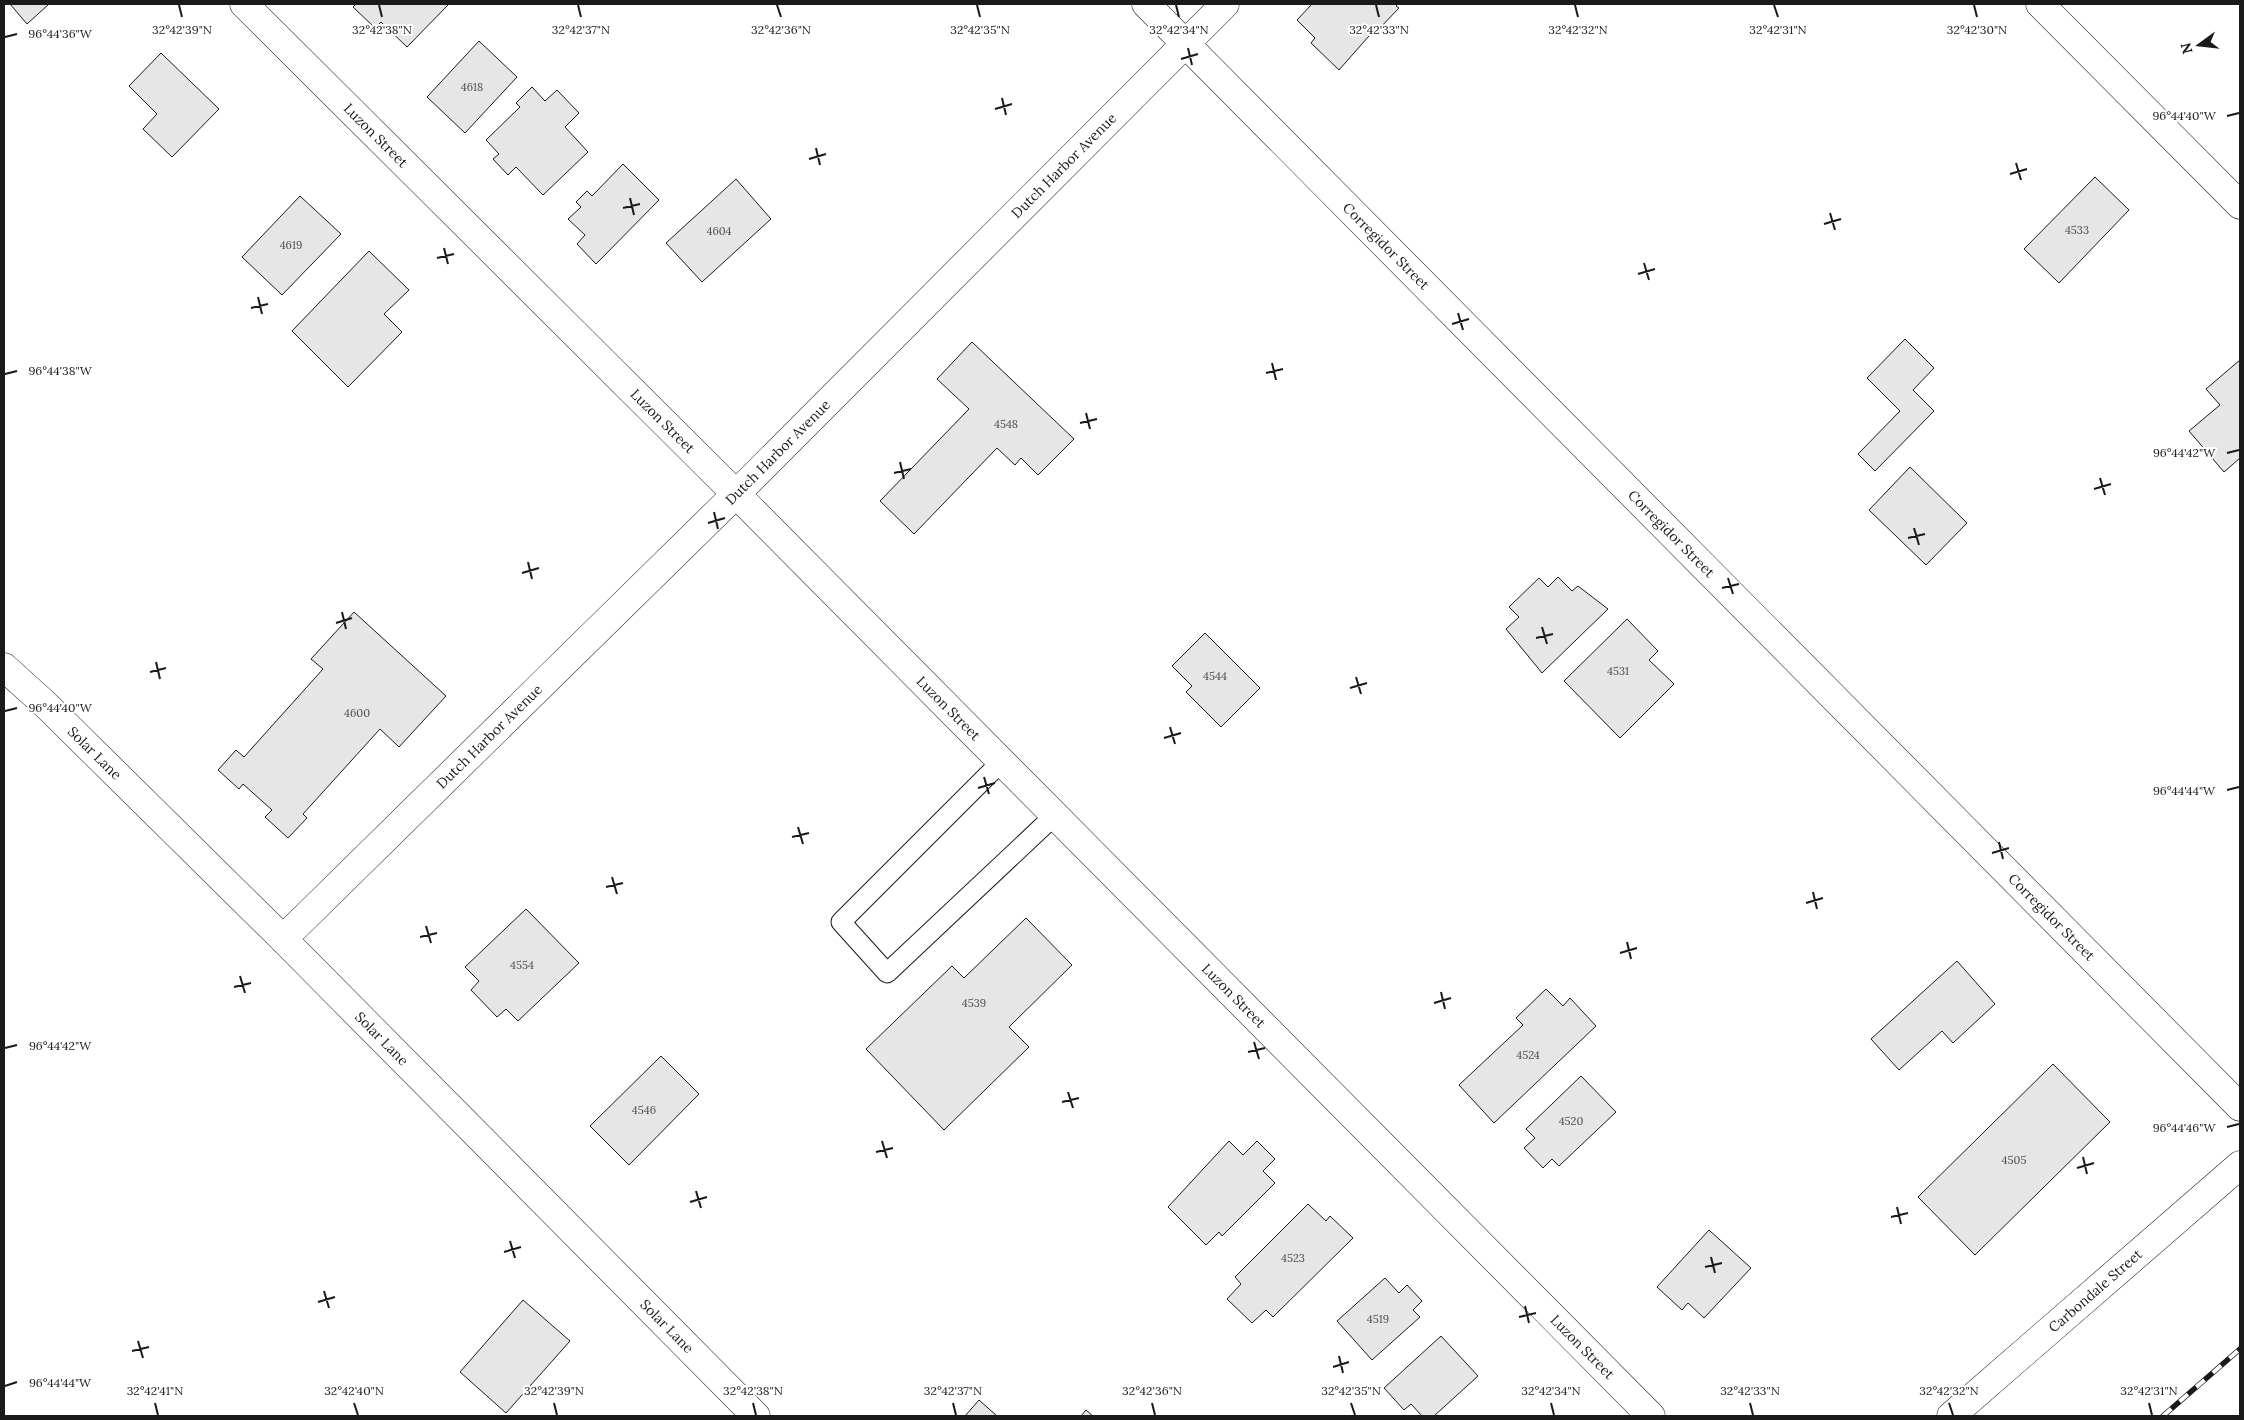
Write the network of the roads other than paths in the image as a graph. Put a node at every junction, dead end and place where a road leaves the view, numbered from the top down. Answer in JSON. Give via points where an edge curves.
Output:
{"nodes":[{"id":1,"x":244,"y":4,"type":"edge"},
{"id":2,"x":1146,"y":4,"type":"edge"},
{"id":3,"x":1225,"y":4,"type":"edge"},
{"id":4,"x":2040,"y":4,"type":"edge"},
{"id":5,"x":1185,"y":44,"type":"junction"},
{"id":6,"x":2240,"y":205,"type":"edge"},
{"id":7,"x":736,"y":494,"type":"junction"},
{"id":8,"x":4,"y":667,"type":"edge"},
{"id":9,"x":1002,"y":761,"type":"junction"},
{"id":10,"x":1055,"y":815,"type":"junction"},
{"id":11,"x":283,"y":939,"type":"junction"},
{"id":12,"x":2240,"y":1107,"type":"edge"},
{"id":13,"x":2240,"y":1165,"type":"edge"},
{"id":14,"x":756,"y":1416,"type":"edge"},
{"id":15,"x":1651,"y":1416,"type":"edge"},
{"id":16,"x":1950,"y":1416,"type":"edge"}],
"edges":[{"from":1,"to":7,"type":"street","name":"Luzon Street"},
{"from":2,"to":5,"type":"street","name":"Corregidor Street"},
{"from":3,"to":5,"type":"street","name":"Dutch Harbor Avenue"},
{"from":4,"to":6,"type":"street"},
{"from":5,"to":7,"type":"street","name":"Dutch Harbor Avenue"},
{"from":5,"to":12,"type":"street","name":"Corregidor Street"},
{"from":7,"to":9,"type":"street","name":"Luzon Street"},
{"from":7,"to":11,"type":"street","name":"Dutch Harbor Avenue"},
{"from":8,"to":11,"type":"street","name":"Solar Lane"},
{"from":9,"to":10,"type":"street","name":"Luzon Street"},
{"from":9,"to":10,"type":"lane","via":[[841,922],[887,973]]},
{"from":10,"to":15,"type":"street","name":"Luzon Street"},
{"from":11,"to":14,"type":"street","name":"Solar Lane"},
{"from":13,"to":16,"type":"street","name":"Carbondale Street"}]}
